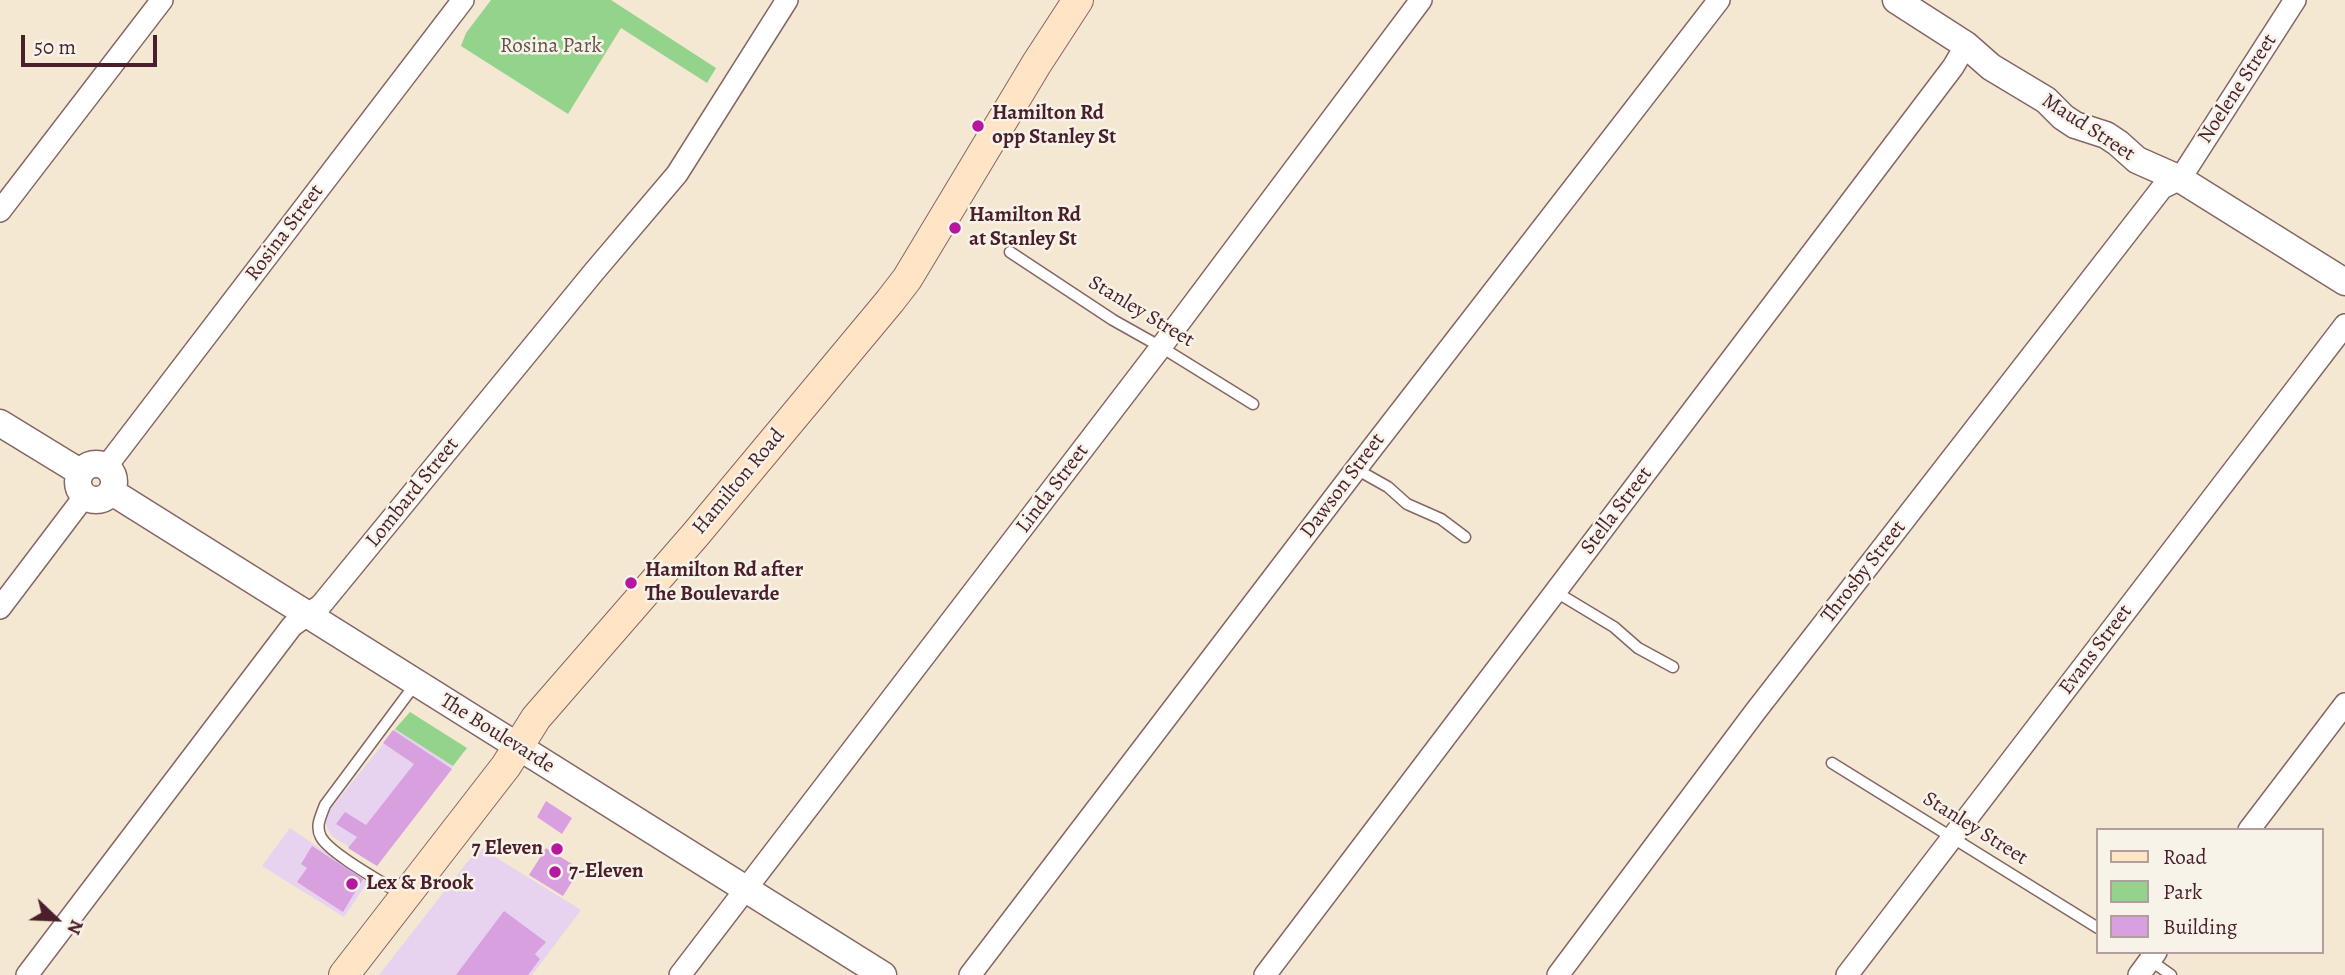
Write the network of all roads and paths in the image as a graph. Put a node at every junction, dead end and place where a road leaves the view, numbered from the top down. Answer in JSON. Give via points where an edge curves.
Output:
{"nodes":[{"id":1,"x":162,"y":0,"type":"edge"},
{"id":2,"x":463,"y":0,"type":"edge"},
{"id":3,"x":787,"y":0,"type":"edge"},
{"id":4,"x":1078,"y":0,"type":"edge"},
{"id":5,"x":1421,"y":0,"type":"edge"},
{"id":6,"x":1719,"y":0,"type":"edge"},
{"id":7,"x":1896,"y":0,"type":"edge"},
{"id":8,"x":2295,"y":0,"type":"edge"},
{"id":9,"x":1966,"y":45,"type":"junction"},
{"id":10,"x":2180,"y":179,"type":"junction"},
{"id":11,"x":0,"y":211,"type":"edge"},
{"id":12,"x":1010,"y":252,"type":"dead end"},
{"id":13,"x":2345,"y":282,"type":"edge"},
{"id":14,"x":2345,"y":325,"type":"edge"},
{"id":15,"x":1161,"y":346,"type":"junction"},
{"id":16,"x":1253,"y":404,"type":"dead end"},
{"id":17,"x":0,"y":423,"type":"edge"},
{"id":18,"x":1356,"y":469,"type":"junction"},
{"id":19,"x":109,"y":479,"type":"junction"},
{"id":20,"x":82,"y":485,"type":"junction"},
{"id":21,"x":1465,"y":537,"type":"dead end"},
{"id":22,"x":1556,"y":592,"type":"junction"},
{"id":23,"x":0,"y":608,"type":"edge"},
{"id":24,"x":306,"y":614,"type":"junction"},
{"id":25,"x":1673,"y":667,"type":"dead end"},
{"id":26,"x":416,"y":683,"type":"junction"},
{"id":27,"x":2345,"y":704,"type":"edge"},
{"id":28,"x":518,"y":746,"type":"junction"},
{"id":29,"x":1832,"y":763,"type":"dead end"},
{"id":30,"x":2251,"y":828,"type":"edge"},
{"id":31,"x":1952,"y":838,"type":"junction"},
{"id":32,"x":747,"y":889,"type":"junction"},
{"id":33,"x":404,"y":896,"type":"junction"},
{"id":34,"x":2096,"y":927,"type":"edge"},
{"id":35,"x":2148,"y":962,"type":"edge"},
{"id":36,"x":27,"y":975,"type":"edge"},
{"id":37,"x":344,"y":975,"type":"edge"},
{"id":38,"x":680,"y":975,"type":"edge"},
{"id":39,"x":883,"y":975,"type":"edge"},
{"id":40,"x":970,"y":975,"type":"edge"},
{"id":41,"x":1265,"y":975,"type":"edge"},
{"id":42,"x":1558,"y":975,"type":"edge"},
{"id":43,"x":1847,"y":975,"type":"edge"},
{"id":44,"x":2171,"y":975,"type":"edge"}],
"edges":[{"from":1,"to":11,"type":"street"},
{"from":2,"to":19,"type":"street","name":"Rosina Street"},
{"from":3,"to":24,"type":"street","name":"Lombard Street","via":[[677,174],[321,605]]},
{"from":4,"to":28,"type":"main road","name":"Hamilton Road","via":[[907,279],[536,718]]},
{"from":5,"to":15,"type":"street","name":"Linda Street"},
{"from":6,"to":18,"type":"street","name":"Dawson Street"},
{"from":7,"to":9,"type":"street","name":"Maud Street"},
{"from":8,"to":10,"type":"street","name":"Noelene Street"},
{"from":9,"to":10,"type":"street","name":"Maud Street","via":[[2052,85],[2077,109],[2123,127]]},
{"from":9,"to":22,"type":"street","name":"Stella Street"},
{"from":10,"to":13,"type":"street","name":"Maud Street"},
{"from":10,"to":42,"type":"street","name":"Throsby Street","via":[[2162,188],[2145,209],[1755,712]]},
{"from":12,"to":15,"type":"lane","name":"Stanley Street"},
{"from":14,"to":31,"type":"street","name":"Evans Street"},
{"from":15,"to":16,"type":"lane","name":"Stanley Street"},
{"from":15,"to":32,"type":"street","name":"Linda Street"},
{"from":17,"to":20,"type":"street"},
{"from":18,"to":21,"type":"lane"},
{"from":18,"to":40,"type":"street","name":"Dawson Street"},
{"from":19,"to":20,"type":"street","via":[[95,464],[84,468]]},
{"from":19,"to":24,"type":"street","name":"The Boulevarde"},
{"from":20,"to":23,"type":"street"},
{"from":22,"to":25,"type":"lane"},
{"from":22,"to":41,"type":"street","name":"Stella Street"},
{"from":24,"to":26,"type":"street","name":"The Boulevarde"},
{"from":24,"to":36,"type":"street","name":"Lombard Street","via":[[292,626]]},
{"from":26,"to":28,"type":"street","name":"The Boulevarde"},
{"from":26,"to":33,"type":"lane","via":[[318,822],[320,837],[332,849]]},
{"from":27,"to":30,"type":"street"},
{"from":28,"to":32,"type":"street","name":"The Boulevarde"},
{"from":28,"to":33,"type":"main road","name":"Hamilton Road"},
{"from":29,"to":31,"type":"lane","name":"Stanley Street"},
{"from":31,"to":34,"type":"lane","name":"Stanley Street"},
{"from":31,"to":43,"type":"street","name":"Evans Street"},
{"from":32,"to":38,"type":"street","name":"Linda Street"},
{"from":32,"to":39,"type":"street","name":"The Boulevarde"},
{"from":33,"to":37,"type":"main road","name":"Hamilton Road"},
{"from":35,"to":44,"type":"lane"}]}
